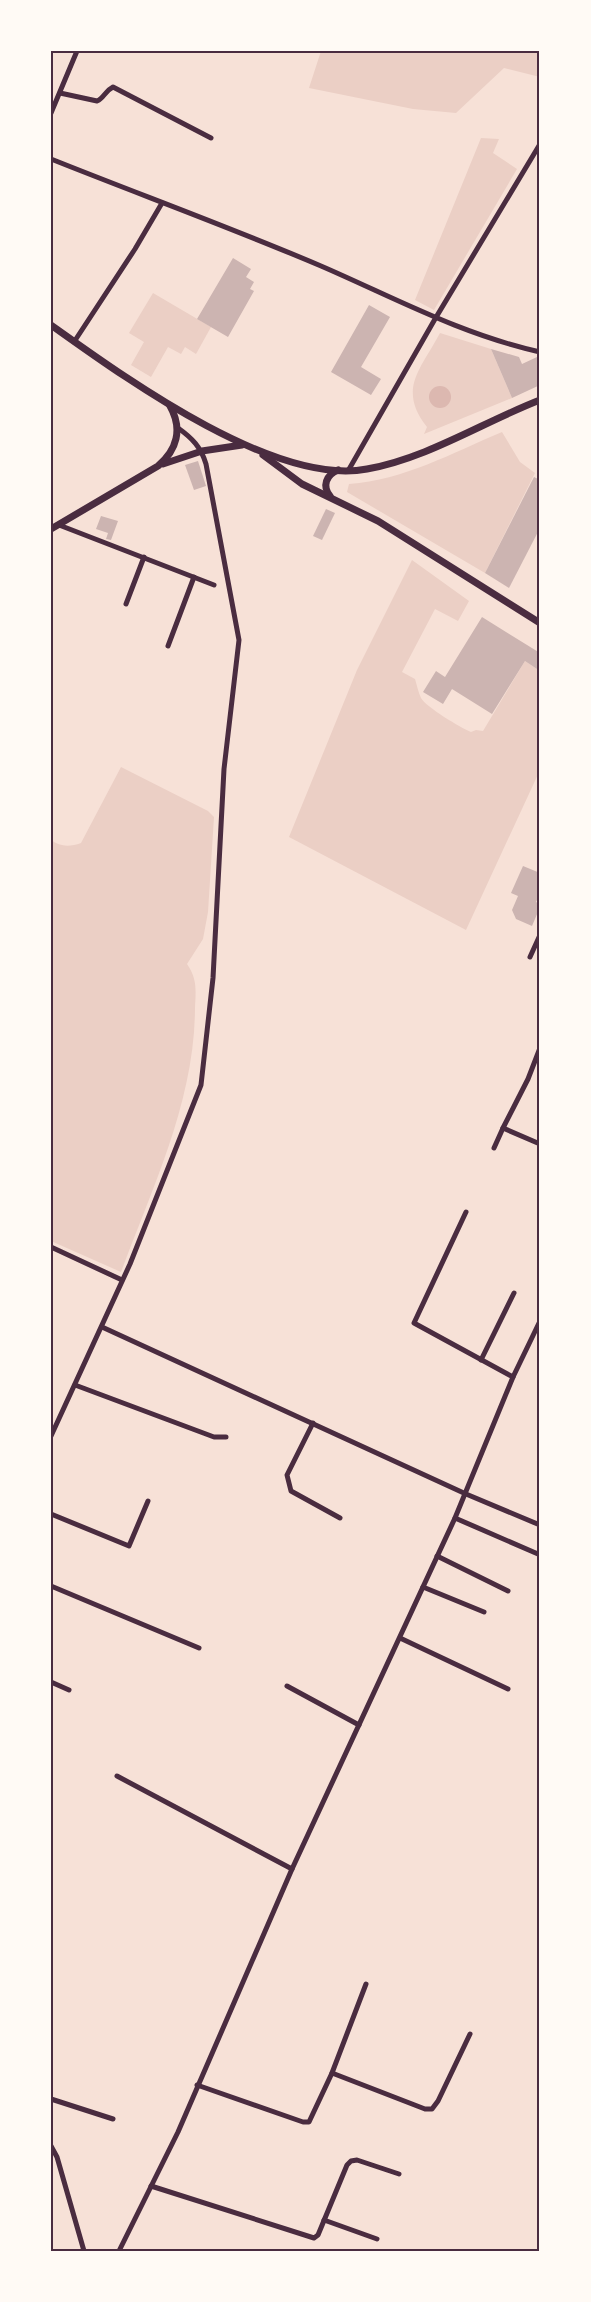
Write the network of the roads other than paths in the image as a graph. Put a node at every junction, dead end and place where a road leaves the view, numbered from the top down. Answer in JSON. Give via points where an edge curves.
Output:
{"nodes":[{"id":1,"x":77,"y":51,"type":"edge"},
{"id":2,"x":60,"y":93,"type":"junction"},
{"id":3,"x":51,"y":113,"type":"edge"},
{"id":4,"x":211,"y":138,"type":"dead end"},
{"id":5,"x":540,"y":144,"type":"edge"},
{"id":6,"x":51,"y":159,"type":"edge"},
{"id":7,"x":162,"y":203,"type":"junction"},
{"id":8,"x":435,"y":319,"type":"junction"},
{"id":9,"x":51,"y":325,"type":"edge"},
{"id":10,"x":74,"y":342,"type":"junction"},
{"id":11,"x":540,"y":352,"type":"edge"},
{"id":12,"x":540,"y":400,"type":"edge"},
{"id":13,"x":170,"y":406,"type":"junction"},
{"id":14,"x":178,"y":428,"type":"junction"},
{"id":15,"x":243,"y":445,"type":"junction"},
{"id":16,"x":202,"y":451,"type":"junction"},
{"id":17,"x":259,"y":451,"type":"junction"},
{"id":18,"x":158,"y":466,"type":"junction"},
{"id":19,"x":338,"y":470,"type":"junction"},
{"id":20,"x":348,"y":471,"type":"junction"},
{"id":21,"x":332,"y":498,"type":"junction"},
{"id":22,"x":59,"y":525,"type":"junction"},
{"id":23,"x":51,"y":529,"type":"edge"},
{"id":24,"x":144,"y":557,"type":"junction"},
{"id":25,"x":194,"y":577,"type":"junction"},
{"id":26,"x":214,"y":585,"type":"dead end"},
{"id":27,"x":126,"y":604,"type":"dead end"},
{"id":28,"x":540,"y":623,"type":"edge"},
{"id":29,"x":168,"y":646,"type":"dead end"},
{"id":30,"x":540,"y":935,"type":"edge"},
{"id":31,"x":530,"y":957,"type":"dead end"},
{"id":32,"x":540,"y":1048,"type":"edge"},
{"id":33,"x":503,"y":1128,"type":"junction"},
{"id":34,"x":540,"y":1144,"type":"edge"},
{"id":35,"x":494,"y":1148,"type":"dead end"},
{"id":36,"x":466,"y":1212,"type":"dead end"},
{"id":37,"x":51,"y":1247,"type":"edge"},
{"id":38,"x":122,"y":1280,"type":"junction"},
{"id":39,"x":514,"y":1293,"type":"dead end"},
{"id":40,"x":540,"y":1321,"type":"edge"},
{"id":41,"x":102,"y":1327,"type":"junction"},
{"id":42,"x":482,"y":1360,"type":"junction"},
{"id":43,"x":513,"y":1377,"type":"junction"},
{"id":44,"x":75,"y":1385,"type":"junction"},
{"id":45,"x":313,"y":1423,"type":"junction"},
{"id":46,"x":52,"y":1431,"type":"edge"},
{"id":47,"x":226,"y":1437,"type":"dead end"},
{"id":48,"x":466,"y":1494,"type":"junction"},
{"id":49,"x":148,"y":1501,"type":"dead end"},
{"id":50,"x":51,"y":1514,"type":"edge"},
{"id":51,"x":340,"y":1518,"type":"dead end"},
{"id":52,"x":455,"y":1518,"type":"junction"},
{"id":53,"x":540,"y":1525,"type":"edge"},
{"id":54,"x":538,"y":1554,"type":"dead end"},
{"id":55,"x":437,"y":1556,"type":"junction"},
{"id":56,"x":51,"y":1586,"type":"edge"},
{"id":57,"x":423,"y":1587,"type":"junction"},
{"id":58,"x":508,"y":1590,"type":"dead end"},
{"id":59,"x":484,"y":1612,"type":"dead end"},
{"id":60,"x":400,"y":1638,"type":"junction"},
{"id":61,"x":200,"y":1648,"type":"dead end"},
{"id":62,"x":51,"y":1682,"type":"edge"},
{"id":63,"x":287,"y":1686,"type":"dead end"},
{"id":64,"x":508,"y":1689,"type":"dead end"},
{"id":65,"x":69,"y":1690,"type":"dead end"},
{"id":66,"x":359,"y":1725,"type":"junction"},
{"id":67,"x":117,"y":1776,"type":"dead end"},
{"id":68,"x":292,"y":1869,"type":"junction"},
{"id":69,"x":366,"y":1984,"type":"dead end"},
{"id":70,"x":470,"y":2034,"type":"dead end"},
{"id":71,"x":332,"y":2073,"type":"junction"},
{"id":72,"x":197,"y":2085,"type":"junction"},
{"id":73,"x":51,"y":2099,"type":"edge"},
{"id":74,"x":113,"y":2119,"type":"dead end"},
{"id":75,"x":51,"y":2146,"type":"edge"},
{"id":76,"x":54,"y":2157,"type":"edge"},
{"id":77,"x":399,"y":2174,"type":"dead end"},
{"id":78,"x":152,"y":2186,"type":"junction"},
{"id":79,"x":324,"y":2220,"type":"junction"},
{"id":80,"x":377,"y":2239,"type":"dead end"},
{"id":81,"x":84,"y":2251,"type":"edge"},
{"id":82,"x":119,"y":2251,"type":"edge"}],
"edges":[{"from":1,"to":2,"type":"street"},
{"from":2,"to":3,"type":"street"},
{"from":2,"to":4,"type":"street","via":[[97,101],[112,87]]},
{"from":5,"to":8,"type":"street"},
{"from":6,"to":7,"type":"street"},
{"from":7,"to":8,"type":"street","via":[[313,262]]},
{"from":7,"to":10,"type":"street"},
{"from":8,"to":11,"type":"street","via":[[493,341]]},
{"from":8,"to":20,"type":"street"},
{"from":9,"to":10,"type":"main road"},
{"from":10,"to":13,"type":"main road"},
{"from":12,"to":20,"type":"main road","via":[[398,461]]},
{"from":13,"to":14,"type":"main road"},
{"from":13,"to":15,"type":"main road"},
{"from":14,"to":16,"type":"street"},
{"from":14,"to":18,"type":"main road","via":[[176,444]]},
{"from":15,"to":16,"type":"main road"},
{"from":15,"to":17,"type":"main road"},
{"from":16,"to":18,"type":"main road"},
{"from":16,"to":38,"type":"street","via":[[239,640],[224,768],[213,978],[201,1085]]},
{"from":17,"to":19,"type":"main road","via":[[298,464]]},
{"from":17,"to":21,"type":"main road","via":[[287,474]]},
{"from":18,"to":22,"type":"main road"},
{"from":19,"to":20,"type":"main road"},
{"from":19,"to":21,"type":"main road","via":[[326,482]]},
{"from":21,"to":28,"type":"main road","via":[[378,521]]},
{"from":22,"to":23,"type":"main road"},
{"from":22,"to":24,"type":"street"},
{"from":24,"to":25,"type":"street"},
{"from":24,"to":27,"type":"street"},
{"from":25,"to":26,"type":"street"},
{"from":25,"to":29,"type":"street"},
{"from":30,"to":31,"type":"street"},
{"from":32,"to":33,"type":"street"},
{"from":33,"to":34,"type":"street"},
{"from":33,"to":35,"type":"street"},
{"from":36,"to":42,"type":"street","via":[[414,1323]]},
{"from":37,"to":38,"type":"street"},
{"from":38,"to":41,"type":"street"},
{"from":39,"to":42,"type":"street"},
{"from":40,"to":43,"type":"street"},
{"from":41,"to":44,"type":"street"},
{"from":41,"to":45,"type":"street"},
{"from":42,"to":43,"type":"street"},
{"from":43,"to":48,"type":"street"},
{"from":44,"to":46,"type":"street"},
{"from":44,"to":47,"type":"street","via":[[214,1437]]},
{"from":45,"to":48,"type":"street"},
{"from":45,"to":51,"type":"street","via":[[287,1475],[291,1491]]},
{"from":48,"to":52,"type":"street"},
{"from":48,"to":53,"type":"street"},
{"from":49,"to":50,"type":"street","via":[[129,1546]]},
{"from":52,"to":54,"type":"street"},
{"from":52,"to":55,"type":"street"},
{"from":55,"to":57,"type":"street"},
{"from":55,"to":58,"type":"street"},
{"from":56,"to":61,"type":"street"},
{"from":57,"to":59,"type":"street"},
{"from":57,"to":60,"type":"street"},
{"from":60,"to":64,"type":"street"},
{"from":60,"to":66,"type":"street"},
{"from":62,"to":65,"type":"street"},
{"from":63,"to":66,"type":"street"},
{"from":66,"to":68,"type":"street"},
{"from":67,"to":68,"type":"street"},
{"from":68,"to":72,"type":"street"},
{"from":69,"to":71,"type":"street"},
{"from":70,"to":71,"type":"street","via":[[432,2109]]},
{"from":71,"to":72,"type":"street","via":[[309,2122]]},
{"from":72,"to":78,"type":"street"},
{"from":73,"to":74,"type":"street"},
{"from":75,"to":76,"type":"street"},
{"from":76,"to":81,"type":"street"},
{"from":77,"to":79,"type":"street","via":[[351,2161]]},
{"from":78,"to":79,"type":"street","via":[[314,2238]]},
{"from":78,"to":82,"type":"street"},
{"from":79,"to":80,"type":"street"}]}
